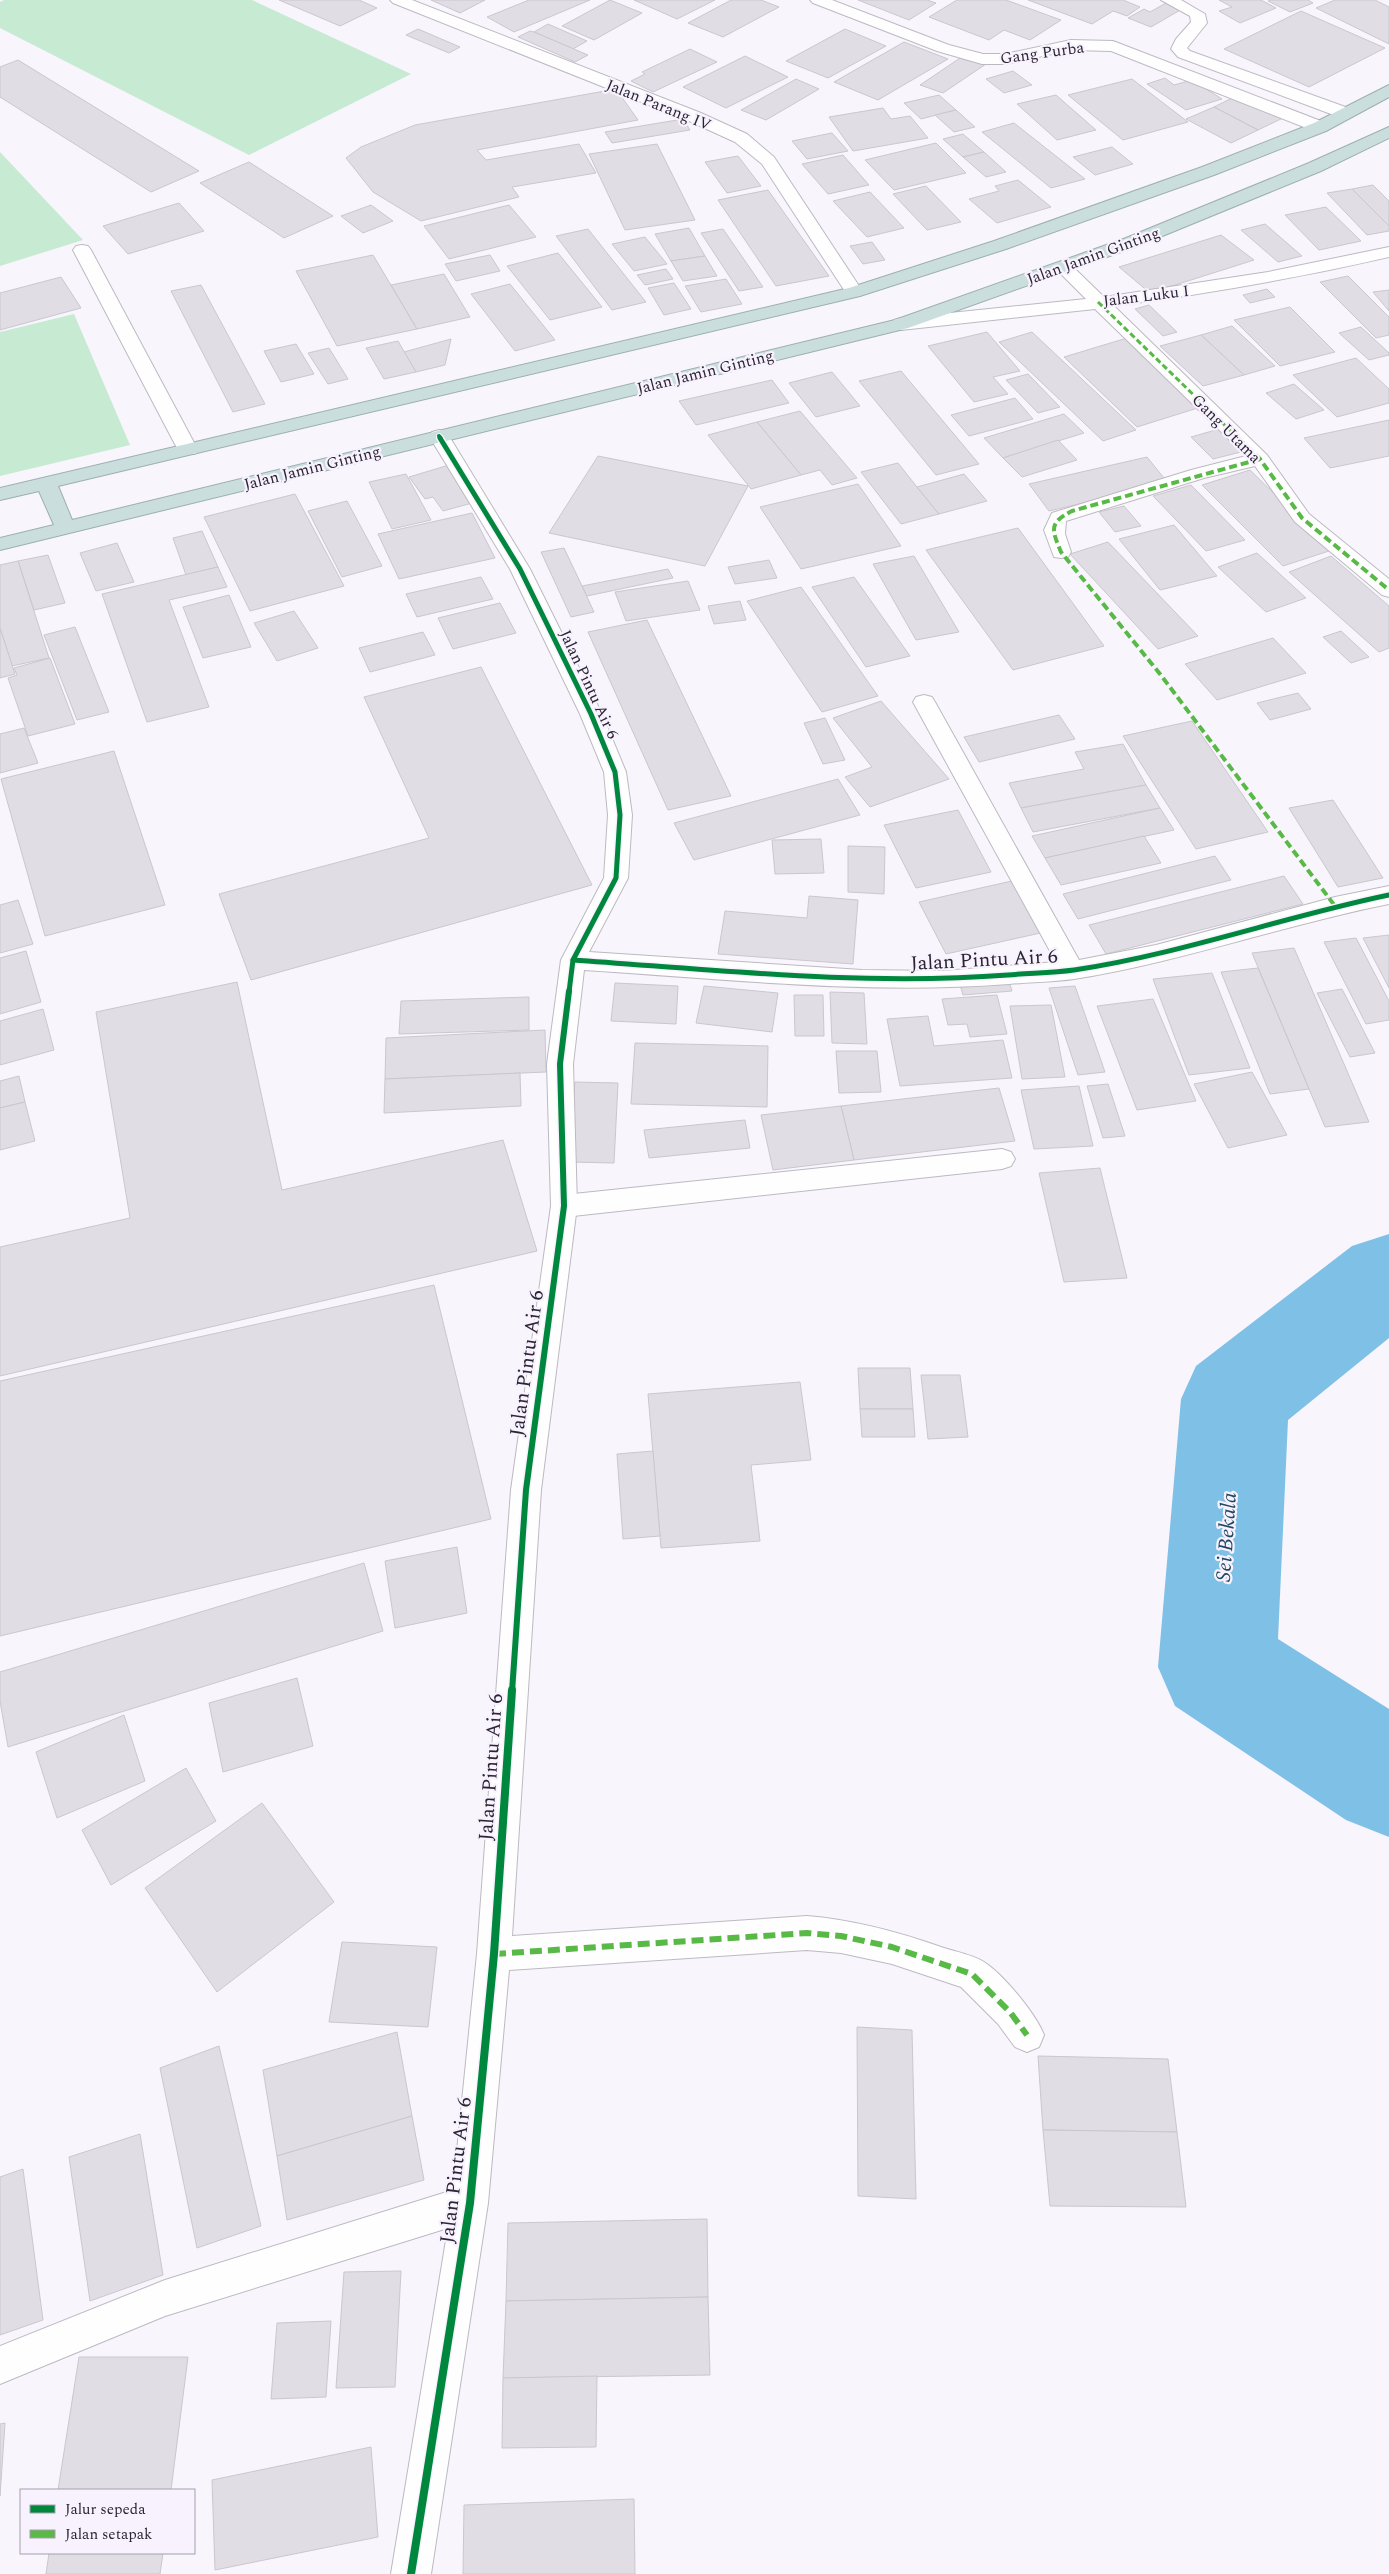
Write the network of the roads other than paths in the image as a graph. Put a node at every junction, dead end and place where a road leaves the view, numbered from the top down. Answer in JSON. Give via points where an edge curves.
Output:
{"nodes":[{"id":1,"x":398,"y":0,"type":"edge"},
{"id":2,"x":818,"y":0,"type":"edge"},
{"id":3,"x":1169,"y":0,"type":"edge"},
{"id":4,"x":1389,"y":90,"type":"edge"},
{"id":5,"x":1344,"y":113,"type":"junction"},
{"id":6,"x":1320,"y":127,"type":"junction"},
{"id":7,"x":1389,"y":132,"type":"edge"},
{"id":8,"x":82,"y":250,"type":"dead end"},
{"id":9,"x":1389,"y":252,"type":"edge"},
{"id":10,"x":1063,"y":267,"type":"junction"},
{"id":11,"x":854,"y":292,"type":"junction"},
{"id":12,"x":1098,"y":302,"type":"junction"},
{"id":13,"x":902,"y":324,"type":"junction"},
{"id":14,"x":439,"y":436,"type":"junction"},
{"id":15,"x":188,"y":450,"type":"junction"},
{"id":16,"x":1260,"y":459,"type":"junction"},
{"id":17,"x":46,"y":483,"type":"junction"},
{"id":18,"x":0,"y":494,"type":"edge"},
{"id":19,"x":66,"y":527,"type":"junction"},
{"id":20,"x":0,"y":544,"type":"edge"},
{"id":21,"x":1061,"y":552,"type":"dead end"},
{"id":22,"x":1389,"y":590,"type":"edge"},
{"id":23,"x":924,"y":702,"type":"dead end"},
{"id":24,"x":1389,"y":895,"type":"edge"},
{"id":25,"x":573,"y":960,"type":"junction"},
{"id":26,"x":1073,"y":970,"type":"junction"},
{"id":27,"x":1002,"y":1159,"type":"dead end"},
{"id":28,"x":564,"y":1206,"type":"junction"},
{"id":29,"x":494,"y":1954,"type":"junction"},
{"id":30,"x":1027,"y":2034,"type":"dead end"},
{"id":31,"x":470,"y":2203,"type":"junction"},
{"id":32,"x":0,"y":2365,"type":"edge"},
{"id":33,"x":412,"y":2574,"type":"edge"}],
"edges":[{"from":1,"to":11,"type":"street","name":"Jalan Parang IV","via":[[696,117],[741,138],[768,161]]},
{"from":2,"to":6,"type":"street","name":"Gang Purba","via":[[934,45],[982,58],[1005,59],[1071,45],[1114,46]]},
{"from":3,"to":5,"type":"street","via":[[1197,14],[1199,23],[1179,49],[1184,54]]},
{"from":4,"to":5,"type":"highway"},
{"from":5,"to":6,"type":"highway"},
{"from":6,"to":11,"type":"highway","via":[[1000,246]]},
{"from":7,"to":10,"type":"highway","name":"Jalan Jamin Ginting","via":[[1315,167]]},
{"from":8,"to":15,"type":"street"},
{"from":9,"to":12,"type":"street","name":"Jalan Luku I","via":[[1278,276]]},
{"from":10,"to":12,"type":"street","name":"Gang Utama"},
{"from":10,"to":13,"type":"highway","name":"Jalan Jamin Ginting"},
{"from":11,"to":15,"type":"highway"},
{"from":12,"to":13,"type":"street","name":"Jalan Luku I"},
{"from":12,"to":16,"type":"street","name":"Gang Utama"},
{"from":13,"to":14,"type":"highway","name":"Jalan Jamin Ginting"},
{"from":14,"to":19,"type":"highway","name":"Jalan Jamin Ginting"},
{"from":14,"to":25,"type":"street","name":"Jalan Pintu Air 6","via":[[520,569],[591,714],[615,772],[620,815],[616,878]]},
{"from":15,"to":17,"type":"highway"},
{"from":16,"to":21,"type":"street","via":[[1198,474],[1059,517],[1052,530]]},
{"from":16,"to":22,"type":"street","name":"Gang Utama","via":[[1302,518]]},
{"from":17,"to":18,"type":"highway"},
{"from":17,"to":19,"type":"highway"},
{"from":19,"to":20,"type":"highway","name":"Jalan Jamin Ginting"},
{"from":23,"to":26,"type":"street"},
{"from":24,"to":26,"type":"street","name":"Jalan Pintu Air 6","via":[[1335,906],[1156,954]]},
{"from":25,"to":26,"type":"street","name":"Jalan Pintu Air 6","via":[[862,979],[942,980]]},
{"from":25,"to":28,"type":"street","name":"Jalan Pintu Air 6","via":[[560,1064]]},
{"from":27,"to":28,"type":"street"},
{"from":28,"to":29,"type":"street","name":"Jalan Pintu Air 6","via":[[526,1490]]},
{"from":29,"to":30,"type":"street","via":[[807,1933],[841,1936],[892,1947],[972,1974]]},
{"from":29,"to":31,"type":"street","name":"Jalan Pintu Air 6"},
{"from":31,"to":32,"type":"street","via":[[165,2298]]},
{"from":31,"to":33,"type":"street","name":"Jalan Pintu Air 6"}]}
